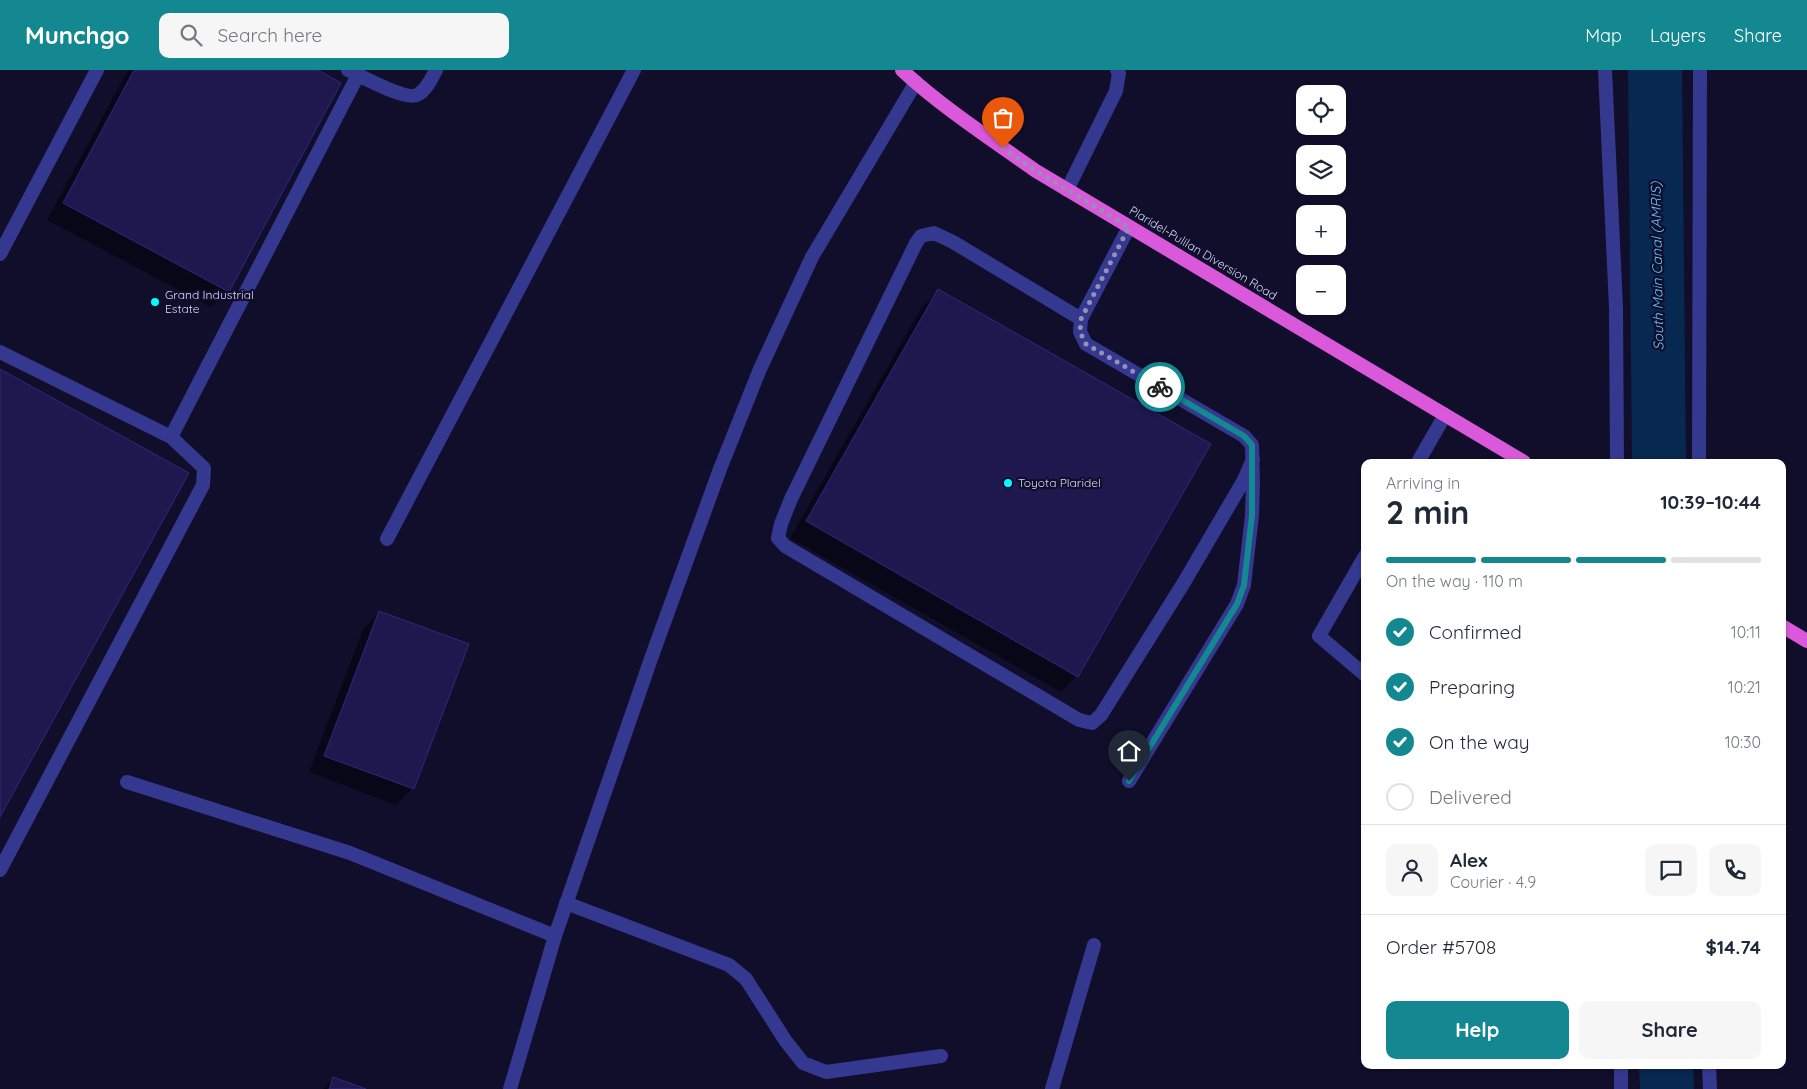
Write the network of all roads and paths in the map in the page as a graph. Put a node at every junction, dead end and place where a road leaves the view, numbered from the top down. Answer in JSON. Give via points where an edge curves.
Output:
{"nodes":[{"id":1,"x":97,"y":70,"type":"edge"},
{"id":2,"x":436,"y":70,"type":"edge"},
{"id":3,"x":634,"y":70,"type":"edge"},
{"id":4,"x":902,"y":70,"type":"edge"},
{"id":5,"x":1117,"y":70,"type":"edge"},
{"id":6,"x":1605,"y":70,"type":"edge"},
{"id":7,"x":1700,"y":70,"type":"edge"},
{"id":8,"x":353,"y":73,"type":"edge"},
{"id":9,"x":916,"y":82,"type":"junction"},
{"id":10,"x":1067,"y":190,"type":"junction"},
{"id":11,"x":1129,"y":227,"type":"junction"},
{"id":12,"x":0,"y":254,"type":"edge"},
{"id":13,"x":1081,"y":319,"type":"junction"},
{"id":14,"x":0,"y":352,"type":"edge"},
{"id":15,"x":1445,"y":416,"type":"junction"},
{"id":16,"x":171,"y":437,"type":"junction"},
{"id":17,"x":1253,"y":459,"type":"junction"},
{"id":18,"x":1420,"y":459,"type":"edge"},
{"id":19,"x":1519,"y":459,"type":"edge"},
{"id":20,"x":1617,"y":459,"type":"edge"},
{"id":21,"x":1699,"y":459,"type":"edge"},
{"id":22,"x":387,"y":539,"type":"dead end"},
{"id":23,"x":1361,"y":563,"type":"edge"},
{"id":24,"x":1786,"y":628,"type":"edge"},
{"id":25,"x":1807,"y":641,"type":"edge"},
{"id":26,"x":1361,"y":672,"type":"edge"},
{"id":27,"x":1129,"y":781,"type":"dead end"},
{"id":28,"x":127,"y":782,"type":"dead end"},
{"id":29,"x":0,"y":870,"type":"edge"},
{"id":30,"x":566,"y":903,"type":"junction"},
{"id":31,"x":555,"y":936,"type":"junction"},
{"id":32,"x":1094,"y":945,"type":"dead end"},
{"id":33,"x":941,"y":1056,"type":"dead end"},
{"id":34,"x":1621,"y":1069,"type":"edge"},
{"id":35,"x":1709,"y":1069,"type":"edge"},
{"id":36,"x":510,"y":1089,"type":"edge"},
{"id":37,"x":1052,"y":1089,"type":"edge"},
{"id":38,"x":1621,"y":1089,"type":"edge"},
{"id":39,"x":1710,"y":1089,"type":"edge"}],
"edges":[{"from":1,"to":12,"type":"street"},
{"from":2,"to":8,"type":"street","via":[[418,95],[409,97]]},
{"from":3,"to":22,"type":"street"},
{"from":4,"to":9,"type":"highway","name":"Plaridel-Pulilan Diversion Road"},
{"from":5,"to":10,"type":"street","via":[[1116,91]]},
{"from":6,"to":20,"type":"street","via":[[1616,308]]},
{"from":7,"to":21,"type":"street"},
{"from":8,"to":16,"type":"street"},
{"from":9,"to":10,"type":"highway","name":"Plaridel-Pulilan Diversion Road","via":[[1036,171]]},
{"from":9,"to":30,"type":"street","via":[[812,257],[760,369],[653,653]]},
{"from":10,"to":11,"type":"highway","name":"Plaridel-Pulilan Diversion Road"},
{"from":11,"to":13,"type":"street"},
{"from":11,"to":15,"type":"highway","name":"Plaridel-Pulilan Diversion Road"},
{"from":13,"to":17,"type":"street","via":[[1080,332],[1086,344],[1244,436],[1252,445]]},
{"from":13,"to":17,"type":"street","via":[[953,242],[934,233],[921,236],[790,499],[778,538],[785,546],[1062,710],[1092,723],[1101,715],[1183,584]]},
{"from":14,"to":16,"type":"street"},
{"from":15,"to":18,"type":"street"},
{"from":15,"to":19,"type":"highway","name":"Plaridel-Pulilan Diversion Road"},
{"from":16,"to":29,"type":"street","via":[[204,468],[203,486]]},
{"from":17,"to":27,"type":"street","via":[[1252,515],[1244,585],[1237,604]]},
{"from":23,"to":26,"type":"street","via":[[1319,636]]},
{"from":24,"to":25,"type":"highway"},
{"from":28,"to":31,"type":"street","via":[[350,853]]},
{"from":30,"to":31,"type":"street"},
{"from":30,"to":33,"type":"street","via":[[729,965],[746,979],[785,1040],[804,1063],[826,1072]]},
{"from":31,"to":36,"type":"street"},
{"from":32,"to":37,"type":"street"},
{"from":34,"to":38,"type":"street"},
{"from":35,"to":39,"type":"street"}]}
